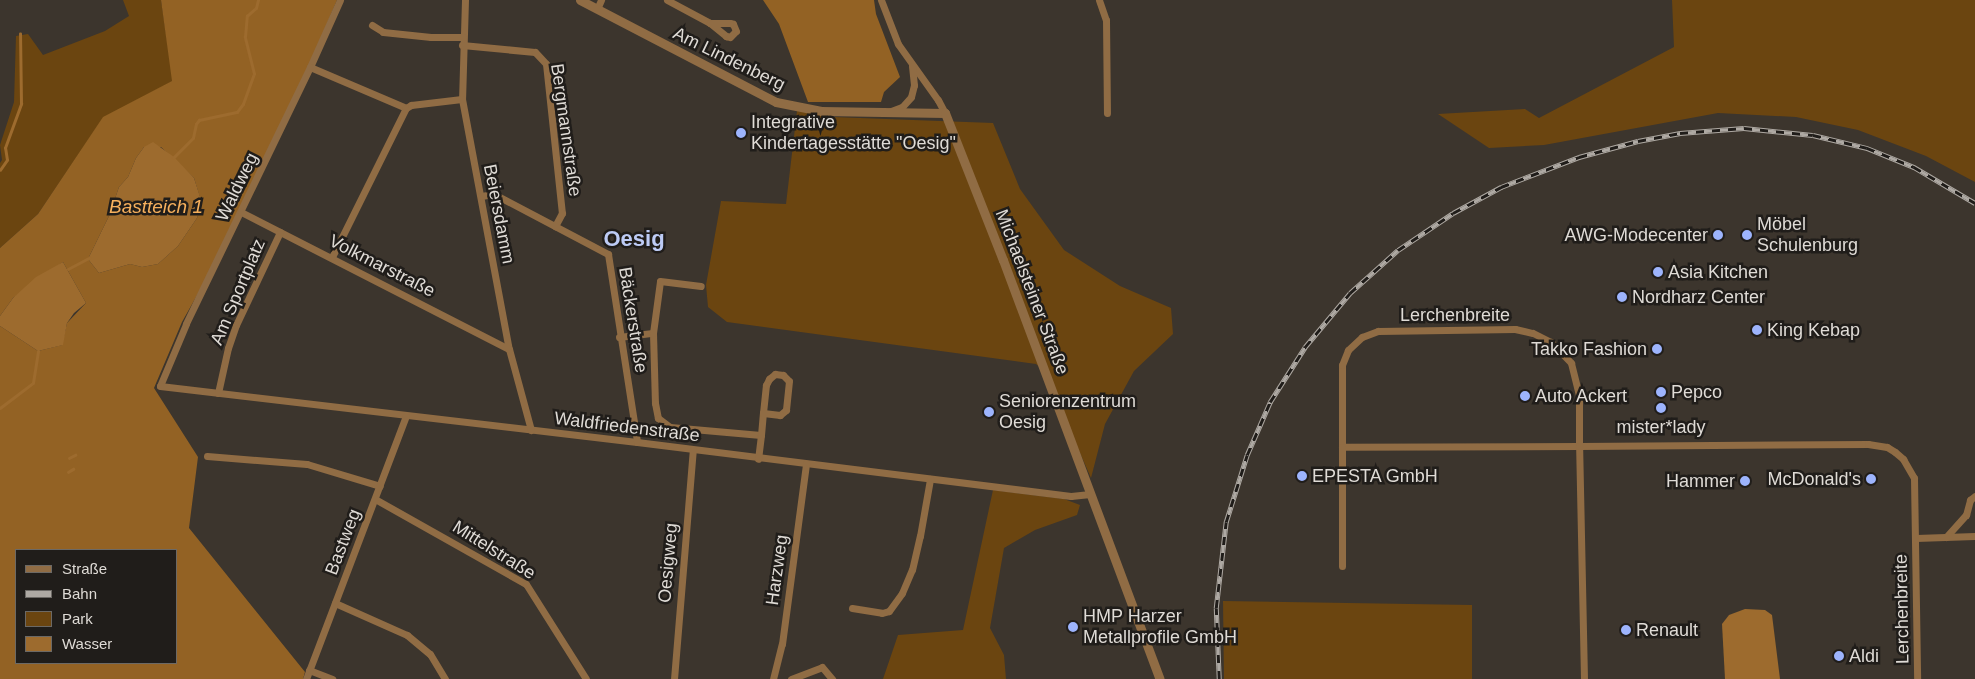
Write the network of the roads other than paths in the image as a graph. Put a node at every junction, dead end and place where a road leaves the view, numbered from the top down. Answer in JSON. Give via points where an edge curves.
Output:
{"nodes":[{"id":1,"x":340,"y":0,"type":"edge"},
{"id":2,"x":465,"y":0,"type":"edge"},
{"id":3,"x":580,"y":0,"type":"edge"},
{"id":4,"x":601,"y":0,"type":"edge"},
{"id":5,"x":667,"y":0,"type":"edge"},
{"id":6,"x":881,"y":0,"type":"edge"},
{"id":7,"x":1099,"y":0,"type":"edge"},
{"id":8,"x":597,"y":9,"type":"junction"},
{"id":9,"x":710,"y":23,"type":"dead end"},
{"id":10,"x":372,"y":25,"type":"dead end"},
{"id":11,"x":463,"y":37,"type":"junction"},
{"id":12,"x":462,"y":45,"type":"junction"},
{"id":13,"x":911,"y":63,"type":"junction"},
{"id":14,"x":310,"y":67,"type":"junction"},
{"id":15,"x":462,"y":100,"type":"junction"},
{"id":16,"x":406,"y":108,"type":"junction"},
{"id":17,"x":891,"y":111,"type":"junction"},
{"id":18,"x":945,"y":113,"type":"junction"},
{"id":19,"x":1107,"y":113,"type":"dead end"},
{"id":20,"x":481,"y":196,"type":"junction"},
{"id":21,"x":241,"y":212,"type":"junction"},
{"id":22,"x":555,"y":226,"type":"junction"},
{"id":23,"x":280,"y":232,"type":"junction"},
{"id":24,"x":332,"y":258,"type":"junction"},
{"id":25,"x":701,"y":286,"type":"dead end"},
{"id":26,"x":653,"y":334,"type":"junction"},
{"id":27,"x":619,"y":337,"type":"junction"},
{"id":28,"x":509,"y":349,"type":"junction"},
{"id":29,"x":160,"y":386,"type":"joint"},
{"id":30,"x":218,"y":393,"type":"junction"},
{"id":31,"x":764,"y":413,"type":"junction"},
{"id":32,"x":406,"y":416,"type":"junction"},
{"id":33,"x":530,"y":430,"type":"junction"},
{"id":34,"x":761,"y":435,"type":"junction"},
{"id":35,"x":637,"y":442,"type":"junction"},
{"id":36,"x":1579,"y":446,"type":"junction"},
{"id":37,"x":1342,"y":447,"type":"junction"},
{"id":38,"x":694,"y":450,"type":"junction"},
{"id":39,"x":207,"y":456,"type":"dead end"},
{"id":40,"x":758,"y":459,"type":"junction"},
{"id":41,"x":806,"y":464,"type":"junction"},
{"id":42,"x":930,"y":479,"type":"junction"},
{"id":43,"x":380,"y":486,"type":"junction"},
{"id":44,"x":1090,"y":494,"type":"junction"},
{"id":45,"x":1975,"y":496,"type":"edge"},
{"id":46,"x":375,"y":498,"type":"junction"},
{"id":47,"x":1975,"y":536,"type":"edge"},
{"id":48,"x":1946,"y":537,"type":"junction"},
{"id":49,"x":1916,"y":538,"type":"junction"},
{"id":50,"x":1342,"y":566,"type":"dead end"},
{"id":51,"x":335,"y":603,"type":"junction"},
{"id":52,"x":852,"y":608,"type":"dead end"},
{"id":53,"x":309,"y":670,"type":"junction"},
{"id":54,"x":306,"y":679,"type":"edge"},
{"id":55,"x":332,"y":679,"type":"edge"},
{"id":56,"x":445,"y":679,"type":"edge"},
{"id":57,"x":586,"y":679,"type":"edge"},
{"id":58,"x":674,"y":679,"type":"edge"},
{"id":59,"x":773,"y":679,"type":"edge"},
{"id":60,"x":791,"y":679,"type":"edge"},
{"id":61,"x":832,"y":679,"type":"edge"},
{"id":62,"x":1160,"y":679,"type":"edge"},
{"id":63,"x":1584,"y":679,"type":"edge"},
{"id":64,"x":1917,"y":679,"type":"edge"}],
"edges":[{"from":1,"to":14,"type":"street","name":"Waldweg"},
{"from":2,"to":11,"type":"street","name":"Beiersdamm"},
{"from":3,"to":8,"type":"street","name":"Am Lindenberg"},
{"from":4,"to":8,"type":"street"},
{"from":5,"to":9,"type":"street","name":"Am Lindenberg"},
{"from":6,"to":13,"type":"street","via":[[893,33]]},
{"from":7,"to":19,"type":"street","via":[[1106,20]]},
{"from":8,"to":17,"type":"street","name":"Am Lindenberg","via":[[776,102],[822,111]]},
{"from":10,"to":11,"type":"street","via":[[383,32]]},
{"from":11,"to":12,"type":"street","name":"Beiersdamm"},
{"from":12,"to":15,"type":"street","name":"Beiersdamm"},
{"from":12,"to":22,"type":"street","name":"Bergmannstraße","via":[[534,52],[546,64],[562,213]]},
{"from":13,"to":17,"type":"street","via":[[914,90],[906,103]]},
{"from":13,"to":18,"type":"street"},
{"from":14,"to":16,"type":"street"},
{"from":14,"to":21,"type":"street","name":"Waldweg"},
{"from":15,"to":16,"type":"street"},
{"from":15,"to":20,"type":"street","name":"Beiersdamm"},
{"from":16,"to":24,"type":"street"},
{"from":17,"to":18,"type":"street","name":"Am Lindenberg"},
{"from":18,"to":44,"type":"street","name":"Michaelsteiner Straße"},
{"from":20,"to":22,"type":"street","name":"Bäckerstraße","via":[[494,194]]},
{"from":20,"to":28,"type":"street","name":"Beiersdamm"},
{"from":21,"to":23,"type":"street","name":"Volkmarstraße"},
{"from":21,"to":29,"type":"street","name":"Waldweg","via":[[186,324]]},
{"from":22,"to":27,"type":"street","name":"Bäckerstraße","via":[[608,254]]},
{"from":23,"to":24,"type":"street","name":"Volkmarstraße"},
{"from":23,"to":30,"type":"street","name":"Am Sportplatz","via":[[236,326]]},
{"from":24,"to":28,"type":"street","name":"Volkmarstraße"},
{"from":25,"to":26,"type":"street","via":[[660,281]]},
{"from":26,"to":27,"type":"street"},
{"from":26,"to":34,"type":"street","via":[[655,403],[658,418],[664,424]]},
{"from":27,"to":35,"type":"street","name":"Bäckerstraße"},
{"from":28,"to":33,"type":"street","name":"Beiersdamm"},
{"from":29,"to":30,"type":"street","name":"Waldfriedenstraße"},
{"from":30,"to":32,"type":"street","name":"Waldfriedenstraße"},
{"from":31,"to":31,"type":"street","via":[[769,379],[775,374],[783,376],[789,381],[786,410],[780,415]]},
{"from":31,"to":34,"type":"street"},
{"from":32,"to":33,"type":"street","name":"Waldfriedenstraße"},
{"from":32,"to":43,"type":"street","name":"Bastweg"},
{"from":33,"to":35,"type":"street","name":"Waldfriedenstraße"},
{"from":34,"to":40,"type":"street"},
{"from":35,"to":38,"type":"street","name":"Waldfriedenstraße"},
{"from":36,"to":37,"type":"street","name":"Lerchenbreite"},
{"from":36,"to":37,"type":"street","name":"Lerchenbreite","via":[[1579,394],[1571,363],[1551,342],[1515,329],[1378,331],[1362,337],[1348,350],[1342,365]]},
{"from":36,"to":49,"type":"street","name":"Lerchenbreite","via":[[1887,446],[1904,459],[1912,473]]},
{"from":36,"to":63,"type":"street","name":"Lerchenbreite"},
{"from":37,"to":50,"type":"street","name":"Lerchenbreite"},
{"from":38,"to":40,"type":"street","name":"Waldfriedenstraße"},
{"from":38,"to":58,"type":"street","name":"Oesigweg"},
{"from":39,"to":43,"type":"street","via":[[307,464]]},
{"from":40,"to":41,"type":"street","name":"Waldfriedenstraße"},
{"from":41,"to":42,"type":"street","name":"Waldfriedenstraße"},
{"from":41,"to":59,"type":"street","name":"Harzweg","via":[[782,644]]},
{"from":42,"to":44,"type":"street","name":"Waldfriedenstraße","via":[[1071,496]]},
{"from":42,"to":52,"type":"street","via":[[912,570],[902,593],[889,611],[882,613]]},
{"from":43,"to":46,"type":"street","name":"Bastweg"},
{"from":44,"to":62,"type":"street","name":"Michaelsteiner Straße"},
{"from":45,"to":48,"type":"street","via":[[1970,500],[1966,515]]},
{"from":46,"to":51,"type":"street","name":"Bastweg"},
{"from":46,"to":57,"type":"street","name":"Mittelstraße","via":[[526,584]]},
{"from":47,"to":48,"type":"street","name":"Lerchenbreite"},
{"from":48,"to":49,"type":"street","name":"Lerchenbreite"},
{"from":49,"to":64,"type":"street","name":"Lerchenbreite"},
{"from":51,"to":53,"type":"street","name":"Bastweg"},
{"from":51,"to":56,"type":"street","via":[[407,635],[430,654]]},
{"from":53,"to":54,"type":"street","name":"Bastweg"},
{"from":53,"to":55,"type":"street"},
{"from":60,"to":61,"type":"street","via":[[822,667]]}]}
